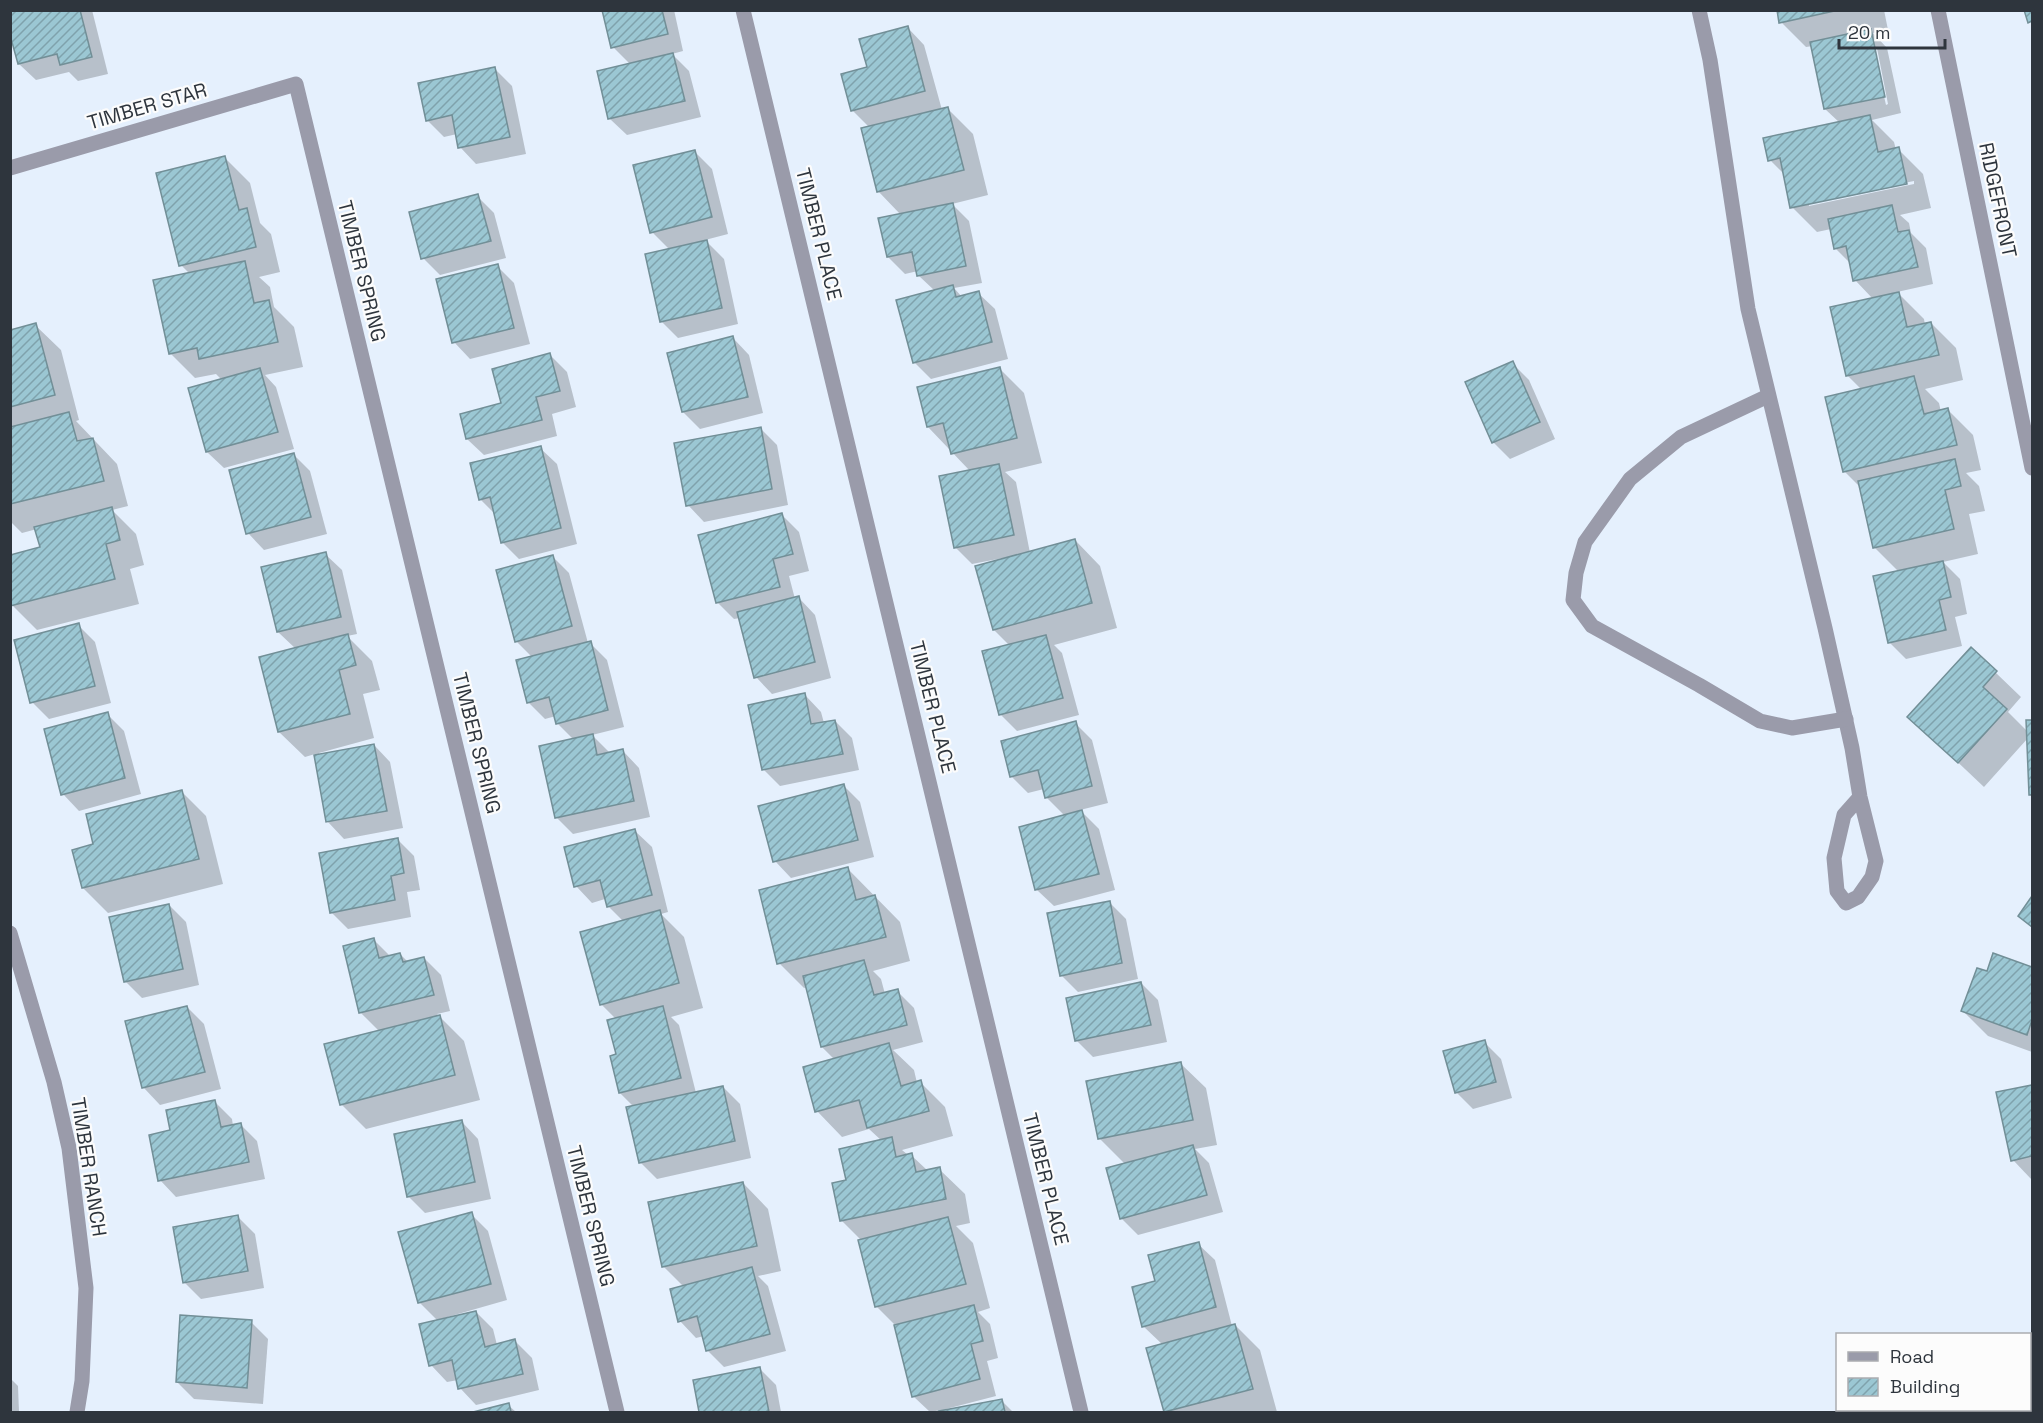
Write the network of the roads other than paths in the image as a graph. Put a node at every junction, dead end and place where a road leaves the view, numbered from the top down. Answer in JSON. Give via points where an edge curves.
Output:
{"nodes":[{"id":1,"x":743,"y":10,"type":"edge"},
{"id":2,"x":1699,"y":10,"type":"edge"},
{"id":3,"x":1938,"y":10,"type":"edge"},
{"id":4,"x":296,"y":84,"type":"joint"},
{"id":5,"x":10,"y":168,"type":"edge"},
{"id":6,"x":1768,"y":396,"type":"junction"},
{"id":7,"x":2032,"y":468,"type":"edge"},
{"id":8,"x":1846,"y":719,"type":"junction"},
{"id":9,"x":1860,"y":797,"type":"junction"},
{"id":10,"x":10,"y":933,"type":"edge"},
{"id":11,"x":77,"y":1413,"type":"edge"},
{"id":12,"x":617,"y":1413,"type":"edge"},
{"id":13,"x":1081,"y":1413,"type":"edge"}],
"edges":[{"from":1,"to":13,"type":"street","name":"TIMBER PLACE"},
{"from":2,"to":6,"type":"street","via":[[1748,309]]},
{"from":3,"to":7,"type":"street","name":"RIDGEFRONT"},
{"from":4,"to":5,"type":"street","name":"TIMBER STAR"},
{"from":4,"to":12,"type":"street","name":"TIMBER SPRING"},
{"from":6,"to":8,"type":"street"},
{"from":6,"to":8,"type":"street","via":[[1681,436],[1630,478],[1586,542],[1573,600],[1592,626],[1760,721],[1792,728]]},
{"from":8,"to":9,"type":"street"},
{"from":9,"to":9,"type":"street","via":[[1876,861],[1872,877],[1858,897],[1846,903],[1837,891],[1834,858],[1844,815]]},
{"from":10,"to":11,"type":"street","name":"TIMBER RANCH","via":[[54,1082],[69,1148],[86,1288]]}]}
